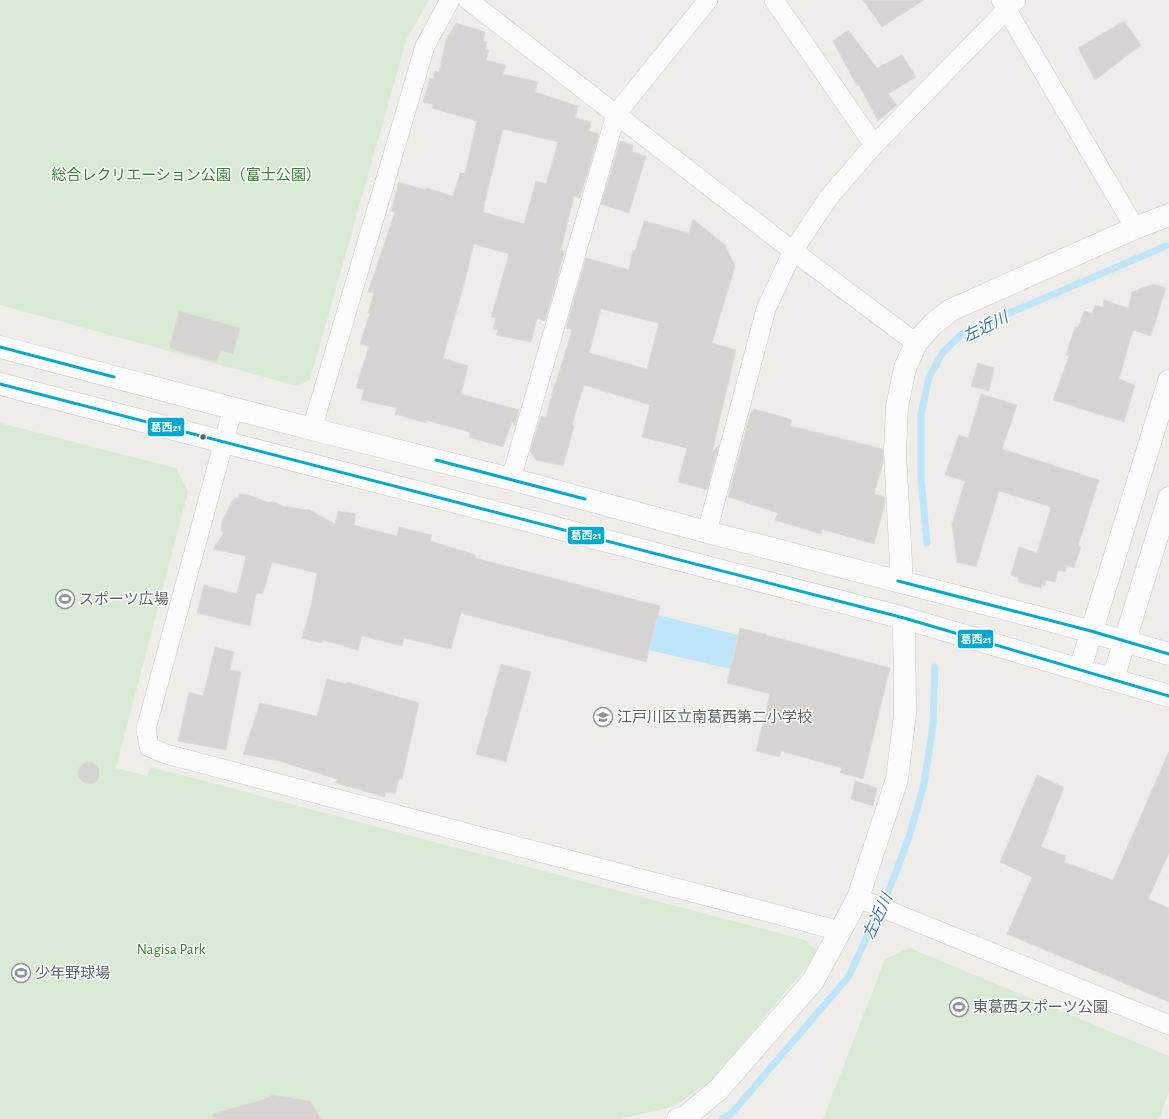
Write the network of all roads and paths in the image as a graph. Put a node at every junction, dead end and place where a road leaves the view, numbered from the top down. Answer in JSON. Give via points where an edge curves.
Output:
{"nodes":[{"id":1,"x":450,"y":0,"type":"edge"},
{"id":2,"x":468,"y":0,"type":"edge"},
{"id":3,"x":708,"y":0,"type":"edge"},
{"id":4,"x":774,"y":0,"type":"edge"},
{"id":5,"x":1008,"y":3,"type":"edge"},
{"id":6,"x":616,"y":114,"type":"junction"},
{"id":7,"x":874,"y":145,"type":"junction"},
{"id":8,"x":1169,"y":215,"type":"edge"},
{"id":9,"x":1135,"y":228,"type":"junction"},
{"id":10,"x":793,"y":251,"type":"junction"},
{"id":11,"x":916,"y":344,"type":"junction"},
{"id":12,"x":0,"y":347,"type":"edge"},
{"id":13,"x":1169,"y":381,"type":"edge"},
{"id":14,"x":0,"y":384,"type":"edge"},
{"id":15,"x":233,"y":408,"type":"junction"},
{"id":16,"x":312,"y":429,"type":"junction"},
{"id":17,"x":224,"y":442,"type":"junction"},
{"id":18,"x":511,"y":479,"type":"junction"},
{"id":19,"x":1169,"y":498,"type":"edge"},
{"id":20,"x":706,"y":532,"type":"junction"},
{"id":21,"x":902,"y":582,"type":"junction"},
{"id":22,"x":904,"y":618,"type":"junction"},
{"id":23,"x":1091,"y":631,"type":"junction"},
{"id":24,"x":1125,"y":641,"type":"junction"},
{"id":25,"x":1169,"y":654,"type":"edge"},
{"id":26,"x":1080,"y":669,"type":"junction"},
{"id":27,"x":1113,"y":679,"type":"junction"},
{"id":28,"x":1169,"y":696,"type":"edge"},
{"id":29,"x":858,"y":898,"type":"junction"},
{"id":30,"x":840,"y":931,"type":"junction"},
{"id":31,"x":1169,"y":1025,"type":"edge"},
{"id":32,"x":678,"y":1119,"type":"edge"}],
"edges":[{"from":1,"to":16,"type":"street","via":[[425,46]]},
{"from":2,"to":6,"type":"street"},
{"from":3,"to":6,"type":"street"},
{"from":4,"to":7,"type":"street"},
{"from":5,"to":7,"type":"street"},
{"from":5,"to":9,"type":"street"},
{"from":6,"to":10,"type":"street"},
{"from":6,"to":18,"type":"street"},
{"from":7,"to":10,"type":"street","via":[[829,197]]},
{"from":8,"to":9,"type":"street"},
{"from":9,"to":11,"type":"street","via":[[951,310],[932,325]]},
{"from":10,"to":11,"type":"street"},
{"from":10,"to":20,"type":"street","via":[[766,309]]},
{"from":11,"to":21,"type":"street","via":[[905,368],[897,407],[895,452]]},
{"from":12,"to":15,"type":"street"},
{"from":13,"to":23,"type":"street"},
{"from":14,"to":17,"type":"street"},
{"from":15,"to":16,"type":"street"},
{"from":15,"to":17,"type":"street"},
{"from":16,"to":18,"type":"street"},
{"from":17,"to":22,"type":"street"},
{"from":17,"to":30,"type":"street","via":[[146,729],[149,747],[166,754]]},
{"from":18,"to":20,"type":"street"},
{"from":19,"to":24,"type":"street"},
{"from":20,"to":21,"type":"street"},
{"from":21,"to":23,"type":"street"},
{"from":22,"to":26,"type":"street"},
{"from":22,"to":29,"type":"street","via":[[905,714],[897,779]]},
{"from":23,"to":24,"type":"street"},
{"from":23,"to":26,"type":"street"},
{"from":24,"to":25,"type":"street"},
{"from":24,"to":27,"type":"street"},
{"from":26,"to":27,"type":"street"},
{"from":27,"to":28,"type":"street"},
{"from":29,"to":30,"type":"street"},
{"from":29,"to":31,"type":"street"},
{"from":30,"to":32,"type":"street","via":[[813,981],[718,1090],[684,1118]]}]}
